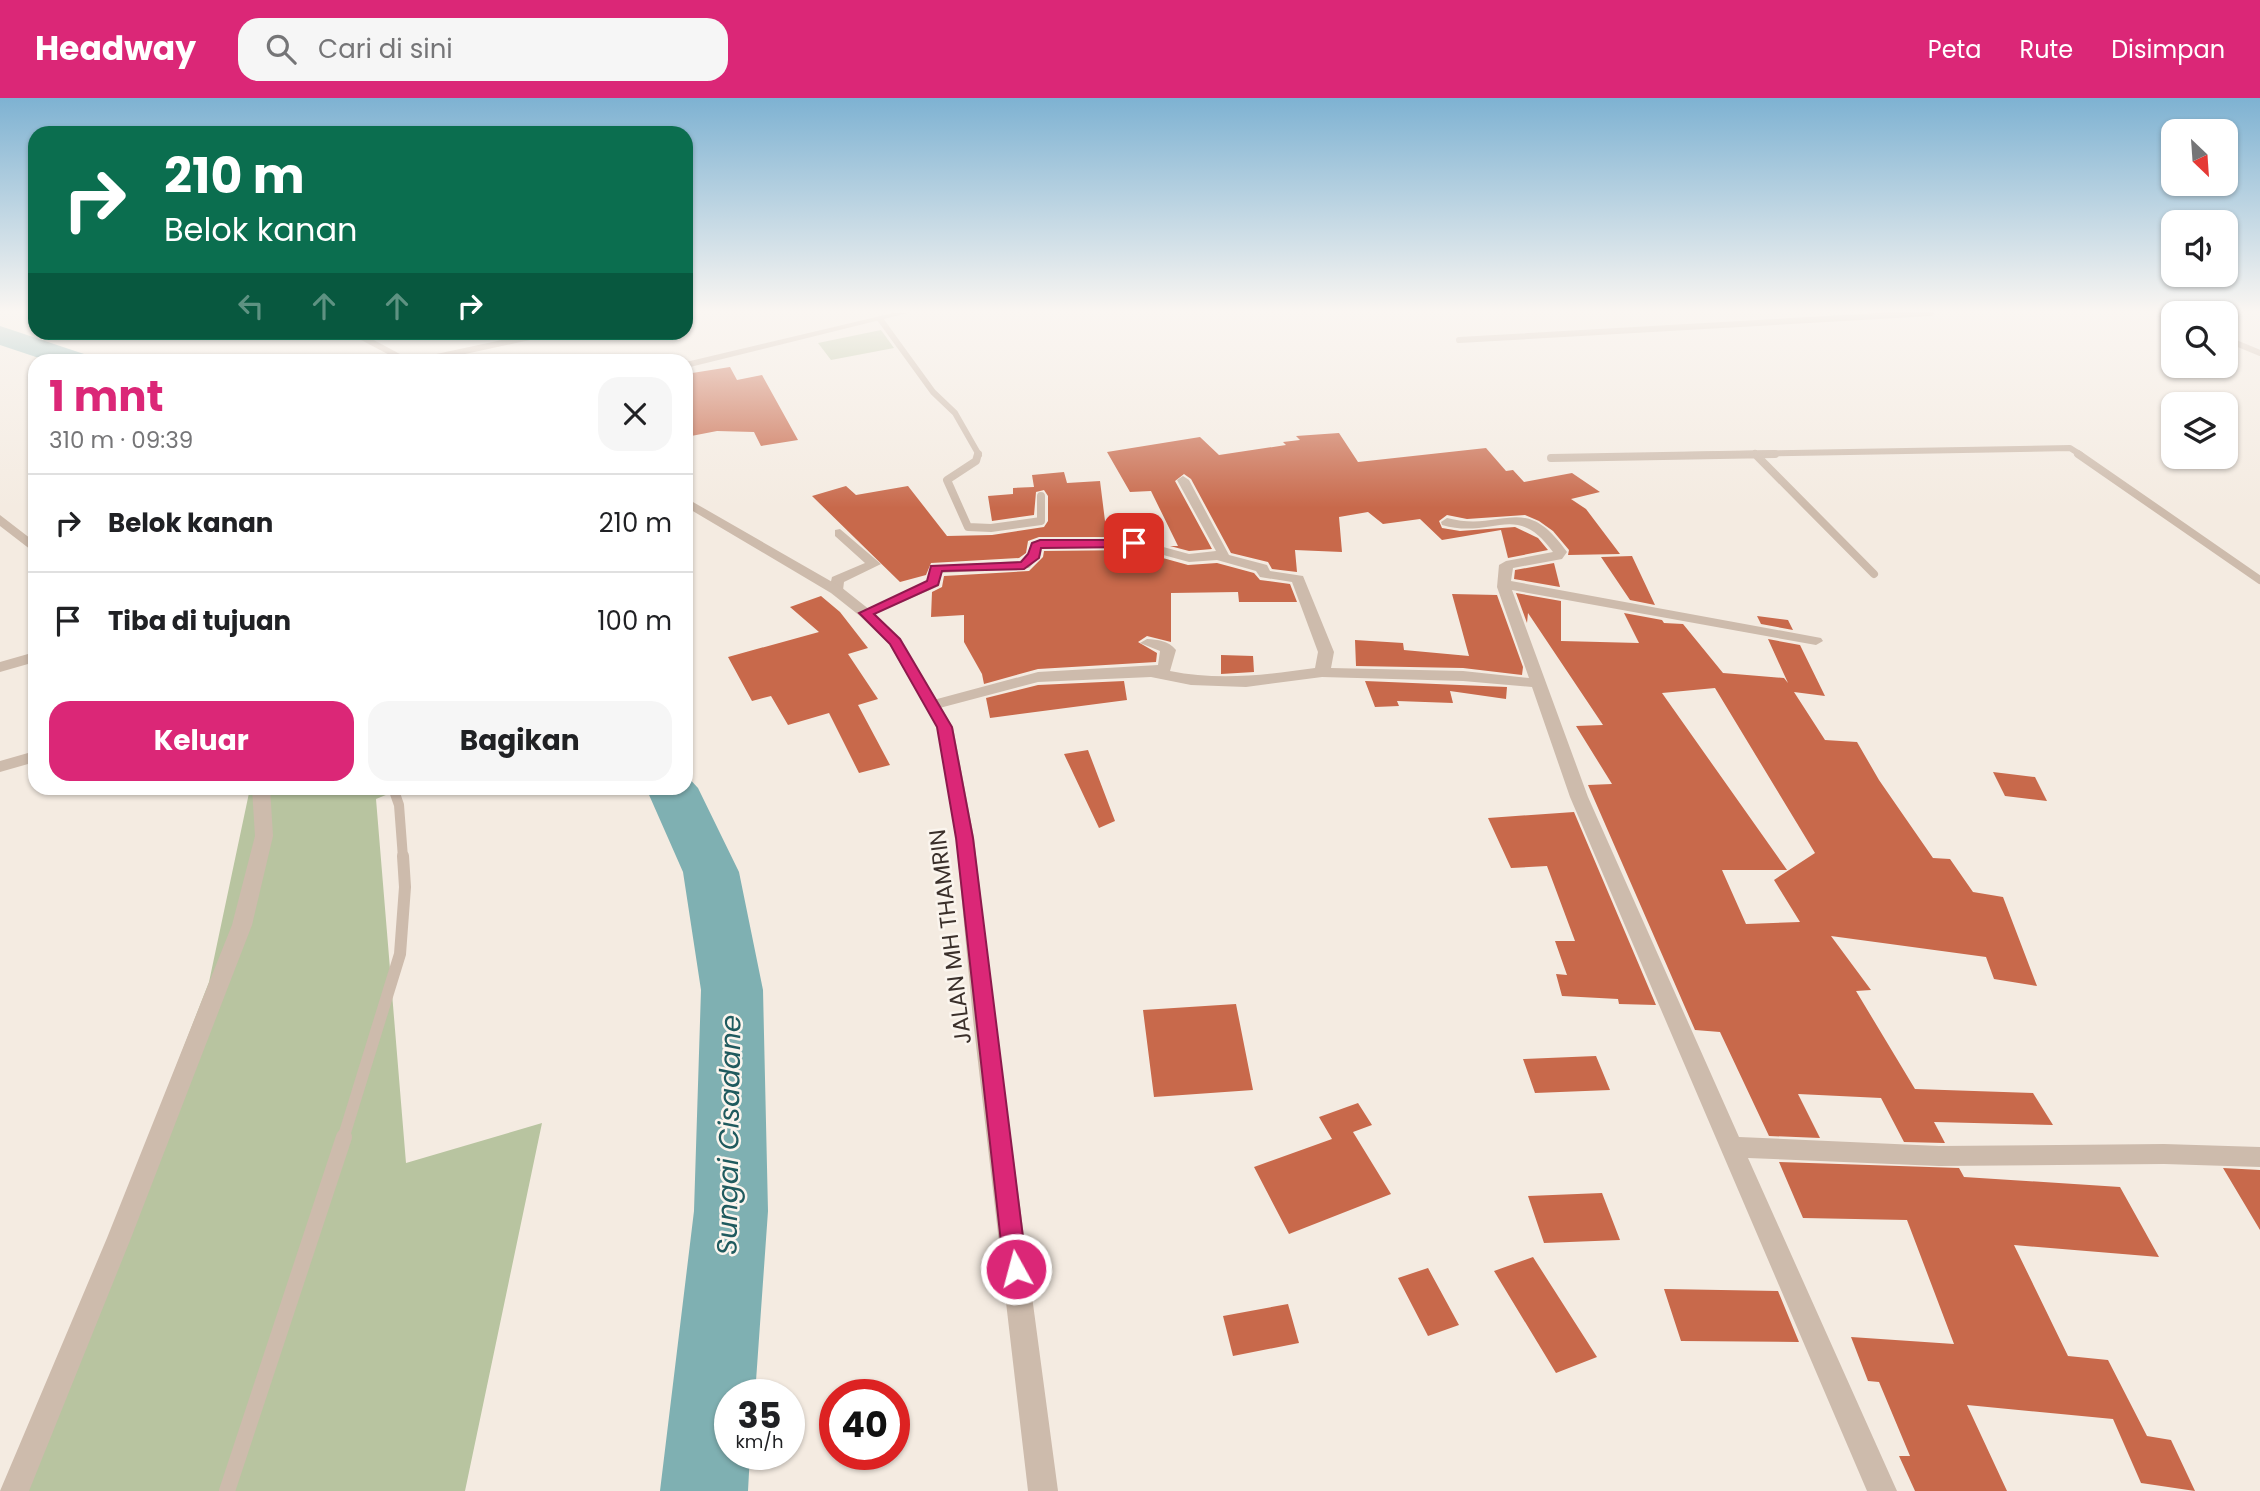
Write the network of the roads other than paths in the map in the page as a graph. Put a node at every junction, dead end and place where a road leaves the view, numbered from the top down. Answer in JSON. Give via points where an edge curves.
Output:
{"nodes":[{"id":1,"x":922,"y":378,"type":"edge"},
{"id":2,"x":1755,"y":454,"type":"junction"},
{"id":3,"x":1551,"y":458,"type":"dead end"},
{"id":4,"x":1184,"y":480,"type":"dead end"},
{"id":5,"x":1041,"y":496,"type":"dead end"},
{"id":6,"x":693,"y":506,"type":"edge"},
{"id":7,"x":0,"y":519,"type":"edge"},
{"id":8,"x":1447,"y":522,"type":"dead end"},
{"id":9,"x":840,"y":533,"type":"dead end"},
{"id":10,"x":28,"y":544,"type":"edge"},
{"id":11,"x":1218,"y":555,"type":"junction"},
{"id":12,"x":1874,"y":574,"type":"dead end"},
{"id":13,"x":2260,"y":580,"type":"edge"},
{"id":14,"x":1504,"y":584,"type":"junction"},
{"id":15,"x":836,"y":585,"type":"junction"},
{"id":16,"x":870,"y":611,"type":"junction"},
{"id":17,"x":1816,"y":642,"type":"dead end"},
{"id":18,"x":1147,"y":643,"type":"dead end"},
{"id":19,"x":28,"y":659,"type":"edge"},
{"id":20,"x":0,"y":667,"type":"edge"},
{"id":21,"x":1151,"y":672,"type":"junction"},
{"id":22,"x":1322,"y":672,"type":"junction"},
{"id":23,"x":1537,"y":683,"type":"junction"},
{"id":24,"x":937,"y":704,"type":"junction"},
{"id":25,"x":28,"y":758,"type":"edge"},
{"id":26,"x":0,"y":767,"type":"edge"},
{"id":27,"x":261,"y":795,"type":"edge"},
{"id":28,"x":395,"y":795,"type":"edge"},
{"id":29,"x":1734,"y":1147,"type":"junction"},
{"id":30,"x":2260,"y":1157,"type":"edge"},
{"id":31,"x":14,"y":1491,"type":"edge"},
{"id":32,"x":227,"y":1491,"type":"edge"},
{"id":33,"x":1044,"y":1491,"type":"edge"},
{"id":34,"x":1882,"y":1491,"type":"edge"}],
"edges":[{"from":1,"to":5,"type":"lane","via":[[955,413],[979,455],[947,480],[966,525],[974,529],[1041,521]]},
{"from":2,"to":3,"type":"lane"},
{"from":2,"to":12,"type":"lane"},
{"from":2,"to":13,"type":"lane","via":[[2070,448]]},
{"from":4,"to":11,"type":"street","via":[[1219,541],[1224,553]]},
{"from":6,"to":15,"type":"street","name":"JALAN MH THAMRIN"},
{"from":7,"to":10,"type":"street"},
{"from":8,"to":14,"type":"street","via":[[1463,527],[1517,517],[1530,521],[1554,542],[1560,552],[1557,556],[1506,565]]},
{"from":9,"to":15,"type":"street","via":[[874,562]]},
{"from":11,"to":16,"type":"street","via":[[1180,558],[1163,548],[1134,543],[1040,544],[1024,565],[936,569],[933,583]]},
{"from":11,"to":22,"type":"street","via":[[1262,568],[1265,574],[1298,579],[1326,652]]},
{"from":14,"to":17,"type":"street"},
{"from":14,"to":23,"type":"street"},
{"from":15,"to":16,"type":"street","name":"JALAN MH THAMRIN"},
{"from":16,"to":24,"type":"street","name":"JALAN MH THAMRIN"},
{"from":18,"to":21,"type":"street","via":[[1168,650],[1166,668]]},
{"from":19,"to":20,"type":"street"},
{"from":21,"to":22,"type":"street","via":[[1191,680],[1246,682]]},
{"from":21,"to":24,"type":"street","via":[[1038,677]]},
{"from":22,"to":23,"type":"street"},
{"from":23,"to":29,"type":"street","via":[[1579,797]]},
{"from":24,"to":33,"type":"street","name":"JALAN MH THAMRIN","via":[[965,838]]},
{"from":25,"to":26,"type":"street"},
{"from":27,"to":31,"type":"street","via":[[264,836],[242,925]]},
{"from":28,"to":32,"type":"lane","via":[[405,887],[400,954]]},
{"from":29,"to":30,"type":"street","via":[[1939,1156]]},
{"from":29,"to":34,"type":"street"}]}
